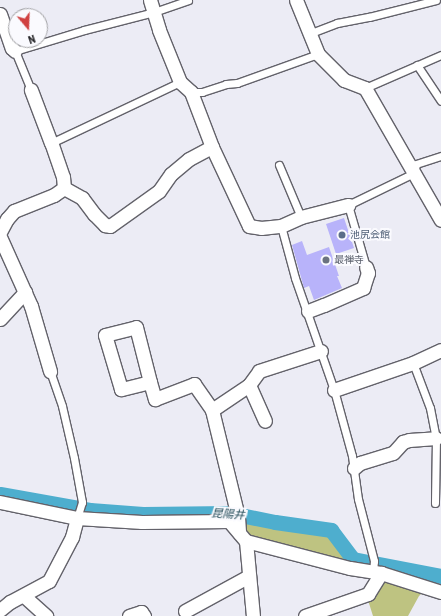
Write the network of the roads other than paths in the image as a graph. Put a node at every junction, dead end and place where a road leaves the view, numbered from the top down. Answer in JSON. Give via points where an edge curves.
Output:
{"nodes":[{"id":1,"x":188,"y":0,"type":"edge"},
{"id":2,"x":296,"y":0,"type":"edge"},
{"id":3,"x":436,"y":0,"type":"edge"},
{"id":4,"x":152,"y":6,"type":"edge"},
{"id":5,"x":0,"y":14,"type":"edge"},
{"id":6,"x":311,"y":33,"type":"junction"},
{"id":7,"x":15,"y":51,"type":"junction"},
{"id":8,"x":318,"y":54,"type":"junction"},
{"id":9,"x":441,"y":55,"type":"edge"},
{"id":10,"x":417,"y":65,"type":"junction"},
{"id":11,"x":180,"y":82,"type":"junction"},
{"id":12,"x":365,"y":88,"type":"junction"},
{"id":13,"x":31,"y":90,"type":"joint"},
{"id":14,"x":191,"y":92,"type":"junction"},
{"id":15,"x":441,"y":101,"type":"edge"},
{"id":16,"x":51,"y":143,"type":"junction"},
{"id":17,"x":212,"y":147,"type":"junction"},
{"id":18,"x":441,"y":156,"type":"edge"},
{"id":19,"x":278,"y":165,"type":"dead end"},
{"id":20,"x":414,"y":173,"type":"junction"},
{"id":21,"x":64,"y":188,"type":"junction"},
{"id":22,"x":348,"y":206,"type":"junction"},
{"id":23,"x":301,"y":217,"type":"junction"},
{"id":24,"x":441,"y":220,"type":"edge"},
{"id":25,"x":281,"y":226,"type":"junction"},
{"id":26,"x":0,"y":232,"type":"edge"},
{"id":27,"x":0,"y":237,"type":"edge"},
{"id":28,"x":366,"y":267,"type":"joint"},
{"id":29,"x":25,"y":292,"type":"junction"},
{"id":30,"x":308,"y":310,"type":"junction"},
{"id":31,"x":0,"y":319,"type":"edge"},
{"id":32,"x":441,"y":350,"type":"edge"},
{"id":33,"x":321,"y":351,"type":"junction"},
{"id":34,"x":413,"y":363,"type":"junction"},
{"id":35,"x":50,"y":372,"type":"joint"},
{"id":36,"x":150,"y":382,"type":"junction"},
{"id":37,"x":249,"y":385,"type":"junction"},
{"id":38,"x":334,"y":390,"type":"junction"},
{"id":39,"x":212,"y":410,"type":"junction"},
{"id":40,"x":265,"y":421,"type":"dead end"},
{"id":41,"x":438,"y":437,"type":"edge"},
{"id":42,"x":354,"y":468,"type":"junction"},
{"id":43,"x":0,"y":502,"type":"edge"},
{"id":44,"x":435,"y":503,"type":"dead end"},
{"id":45,"x":77,"y":518,"type":"junction"},
{"id":46,"x":242,"y":537,"type":"junction"},
{"id":47,"x":375,"y":568,"type":"junction"},
{"id":48,"x":249,"y":576,"type":"junction"},
{"id":49,"x":441,"y":592,"type":"edge"},
{"id":50,"x":24,"y":596,"type":"junction"},
{"id":51,"x":0,"y":610,"type":"edge"},
{"id":52,"x":185,"y":611,"type":"dead end"},
{"id":53,"x":46,"y":616,"type":"edge"},
{"id":54,"x":129,"y":616,"type":"edge"},
{"id":55,"x":144,"y":616,"type":"edge"},
{"id":56,"x":253,"y":616,"type":"edge"},
{"id":57,"x":305,"y":616,"type":"edge"}],
"edges":[{"from":1,"to":4,"type":"lane"},
{"from":2,"to":6,"type":"street"},
{"from":3,"to":6,"type":"lane","via":[[337,23]]},
{"from":4,"to":7,"type":"lane"},
{"from":4,"to":11,"type":"street"},
{"from":5,"to":7,"type":"street"},
{"from":6,"to":8,"type":"street"},
{"from":7,"to":13,"type":"lane"},
{"from":8,"to":12,"type":"street","via":[[344,80]]},
{"from":8,"to":14,"type":"lane","via":[[237,83],[202,92]]},
{"from":9,"to":10,"type":"lane"},
{"from":10,"to":12,"type":"lane"},
{"from":10,"to":15,"type":"lane"},
{"from":11,"to":14,"type":"street"},
{"from":11,"to":16,"type":"lane"},
{"from":12,"to":20,"type":"street"},
{"from":13,"to":16,"type":"street"},
{"from":14,"to":17,"type":"street"},
{"from":16,"to":21,"type":"street","via":[[63,177]]},
{"from":17,"to":21,"type":"street","via":[[189,159],[171,174],[159,191],[110,226],[105,225],[94,214],[82,198]]},
{"from":17,"to":25,"type":"street","via":[[249,226]]},
{"from":18,"to":20,"type":"lane","via":[[416,164]]},
{"from":19,"to":23,"type":"lane"},
{"from":20,"to":22,"type":"lane"},
{"from":20,"to":24,"type":"street"},
{"from":21,"to":26,"type":"street","via":[[54,195],[14,211]]},
{"from":22,"to":23,"type":"street"},
{"from":22,"to":28,"type":"lane"},
{"from":23,"to":25,"type":"street"},
{"from":25,"to":30,"type":"lane","via":[[295,278]]},
{"from":27,"to":29,"type":"street"},
{"from":28,"to":30,"type":"street","via":[[368,273],[362,288]]},
{"from":29,"to":31,"type":"street"},
{"from":29,"to":35,"type":"street"},
{"from":30,"to":33,"type":"lane"},
{"from":32,"to":34,"type":"street"},
{"from":33,"to":37,"type":"street","via":[[260,371]]},
{"from":33,"to":38,"type":"lane"},
{"from":34,"to":38,"type":"street"},
{"from":34,"to":41,"type":"lane"},
{"from":35,"to":45,"type":"lane","via":[[62,406],[74,458],[82,502]]},
{"from":36,"to":36,"type":"street","via":[[136,327],[105,335],[121,389]]},
{"from":36,"to":39,"type":"street","via":[[155,399],[194,384]]},
{"from":37,"to":39,"type":"street"},
{"from":37,"to":40,"type":"street"},
{"from":38,"to":42,"type":"lane"},
{"from":39,"to":46,"type":"street"},
{"from":41,"to":42,"type":"street","via":[[403,442],[393,453],[360,463]]},
{"from":41,"to":44,"type":"lane"},
{"from":42,"to":47,"type":"lane","via":[[358,500]]},
{"from":43,"to":45,"type":"street"},
{"from":45,"to":46,"type":"street","via":[[142,522],[229,521]]},
{"from":45,"to":50,"type":"street","via":[[72,537],[49,581]]},
{"from":46,"to":47,"type":"street","via":[[350,568]]},
{"from":46,"to":48,"type":"street"},
{"from":47,"to":49,"type":"street"},
{"from":47,"to":57,"type":"street","via":[[368,594]]},
{"from":48,"to":52,"type":"street"},
{"from":48,"to":56,"type":"street"},
{"from":50,"to":51,"type":"street"},
{"from":50,"to":53,"type":"street"},
{"from":54,"to":55,"type":"street","via":[[141,612]]}]}
